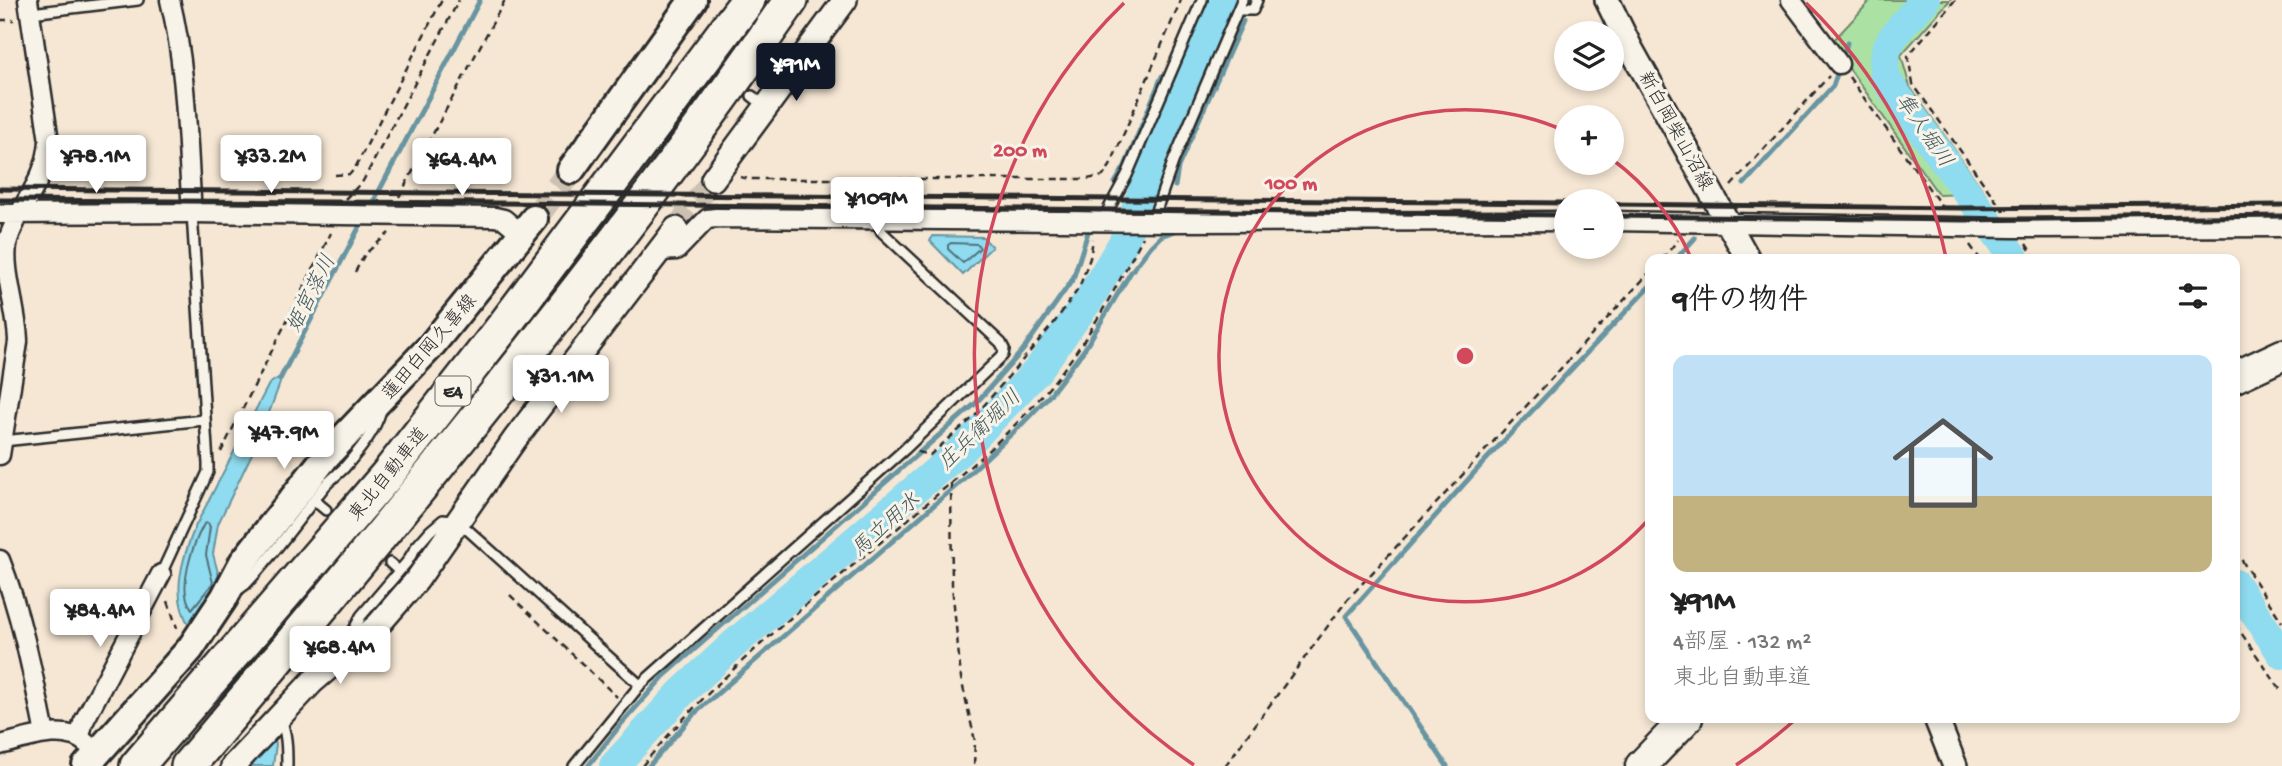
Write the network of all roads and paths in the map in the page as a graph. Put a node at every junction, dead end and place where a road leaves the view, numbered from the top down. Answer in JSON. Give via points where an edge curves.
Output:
{"nodes":[{"id":1,"x":138,"y":0,"type":"edge"},
{"id":2,"x":170,"y":0,"type":"edge"},
{"id":3,"x":442,"y":0,"type":"edge"},
{"id":4,"x":459,"y":0,"type":"edge"},
{"id":5,"x":505,"y":0,"type":"edge"},
{"id":6,"x":693,"y":0,"type":"edge"},
{"id":7,"x":748,"y":0,"type":"edge"},
{"id":8,"x":791,"y":0,"type":"edge"},
{"id":9,"x":845,"y":0,"type":"edge"},
{"id":10,"x":1181,"y":0,"type":"edge"},
{"id":11,"x":1202,"y":0,"type":"edge"},
{"id":12,"x":1242,"y":0,"type":"edge"},
{"id":13,"x":1257,"y":0,"type":"edge"},
{"id":14,"x":1607,"y":0,"type":"edge"},
{"id":15,"x":1791,"y":0,"type":"edge"},
{"id":16,"x":1955,"y":0,"type":"edge"},
{"id":17,"x":29,"y":7,"type":"edge"},
{"id":18,"x":1238,"y":10,"type":"junction"},
{"id":19,"x":1839,"y":64,"type":"junction"},
{"id":20,"x":571,"y":170,"type":"tunnel mouth"},
{"id":21,"x":720,"y":171,"type":"joint"},
{"id":22,"x":335,"y":175,"type":"dead end"},
{"id":23,"x":1714,"y":197,"type":"junction"},
{"id":24,"x":192,"y":213,"type":"junction"},
{"id":25,"x":0,"y":214,"type":"edge"},
{"id":26,"x":19,"y":215,"type":"junction"},
{"id":27,"x":342,"y":215,"type":"junction"},
{"id":28,"x":388,"y":216,"type":"junction"},
{"id":29,"x":875,"y":218,"type":"junction"},
{"id":30,"x":1106,"y":221,"type":"junction"},
{"id":31,"x":1554,"y":221,"type":"edge"},
{"id":32,"x":1624,"y":221,"type":"edge"},
{"id":33,"x":1685,"y":221,"type":"junction"},
{"id":34,"x":1147,"y":222,"type":"junction"},
{"id":35,"x":1728,"y":222,"type":"junction"},
{"id":36,"x":2013,"y":226,"type":"junction"},
{"id":37,"x":528,"y":227,"type":"joint"},
{"id":38,"x":1962,"y":227,"type":"junction"},
{"id":39,"x":2282,"y":228,"type":"edge"},
{"id":40,"x":676,"y":229,"type":"tunnel mouth"},
{"id":41,"x":661,"y":251,"type":"junction"},
{"id":42,"x":1666,"y":254,"type":"edge"},
{"id":43,"x":1745,"y":254,"type":"edge"},
{"id":44,"x":1977,"y":254,"type":"edge"},
{"id":45,"x":2033,"y":254,"type":"edge"},
{"id":46,"x":355,"y":272,"type":"dead end"},
{"id":47,"x":1645,"y":277,"type":"edge"},
{"id":48,"x":2282,"y":355,"type":"edge"},
{"id":49,"x":2240,"y":375,"type":"edge"},
{"id":50,"x":383,"y":398,"type":"junction"},
{"id":51,"x":3,"y":421,"type":"edge"},
{"id":52,"x":204,"y":421,"type":"junction"},
{"id":53,"x":1,"y":448,"type":"edge"},
{"id":54,"x":905,"y":449,"type":"junction"},
{"id":55,"x":208,"y":464,"type":"junction"},
{"id":56,"x":951,"y":483,"type":"junction"},
{"id":57,"x":314,"y":500,"type":"junction"},
{"id":58,"x":326,"y":510,"type":"dead end"},
{"id":59,"x":459,"y":522,"type":"junction"},
{"id":60,"x":2240,"y":558,"type":"edge"},
{"id":61,"x":0,"y":560,"type":"edge"},
{"id":62,"x":390,"y":563,"type":"dead end"},
{"id":63,"x":399,"y":571,"type":"junction"},
{"id":64,"x":161,"y":574,"type":"junction"},
{"id":65,"x":510,"y":595,"type":"dead end"},
{"id":66,"x":224,"y":598,"type":"junction"},
{"id":67,"x":2282,"y":622,"type":"edge"},
{"id":68,"x":2240,"y":631,"type":"edge"},
{"id":69,"x":190,"y":649,"type":"junction"},
{"id":70,"x":342,"y":655,"type":"junction"},
{"id":71,"x":640,"y":685,"type":"junction"},
{"id":72,"x":2282,"y":692,"type":"edge"},
{"id":73,"x":625,"y":704,"type":"junction"},
{"id":74,"x":279,"y":715,"type":"junction"},
{"id":75,"x":1682,"y":723,"type":"edge"},
{"id":76,"x":1938,"y":723,"type":"edge"},
{"id":77,"x":45,"y":734,"type":"junction"},
{"id":78,"x":0,"y":745,"type":"edge"},
{"id":79,"x":88,"y":753,"type":"edge"},
{"id":80,"x":137,"y":766,"type":"edge"},
{"id":81,"x":188,"y":766,"type":"edge"},
{"id":82,"x":233,"y":766,"type":"edge"},
{"id":83,"x":287,"y":766,"type":"edge"},
{"id":84,"x":574,"y":766,"type":"edge"},
{"id":85,"x":642,"y":766,"type":"edge"},
{"id":86,"x":974,"y":766,"type":"edge"},
{"id":87,"x":1225,"y":766,"type":"edge"},
{"id":88,"x":1641,"y":766,"type":"edge"},
{"id":89,"x":1955,"y":766,"type":"edge"}],
"edges":[{"from":1,"to":17,"type":"lane"},
{"from":2,"to":24,"type":"street","via":[[184,91]]},
{"from":3,"to":22,"type":"path","via":[[355,168],[350,174]]},
{"from":4,"to":27,"type":"path","via":[[363,181],[338,206]]},
{"from":5,"to":28,"type":"path"},
{"from":6,"to":20,"type":"main road","via":[[673,36]]},
{"from":7,"to":80,"type":"highway","name":"東北自動車道","number":"E4","via":[[387,475]]},
{"from":8,"to":81,"type":"highway","name":"東北自動車道","number":"E4","via":[[603,257],[461,439]]},
{"from":9,"to":21,"type":"street","via":[[759,101]]},
{"from":10,"to":21,"type":"path","via":[[1103,176],[749,179]]},
{"from":11,"to":30,"type":"lane"},
{"from":12,"to":18,"type":"lane"},
{"from":13,"to":18,"type":"lane","via":[[1252,10]]},
{"from":14,"to":23,"type":"street","name":"新白岡柴山沼線"},
{"from":15,"to":19,"type":"street"},
{"from":16,"to":36,"type":"path","via":[[1908,56],[1913,85]]},
{"from":17,"to":26,"type":"street","via":[[49,141],[40,180]]},
{"from":18,"to":34,"type":"lane"},
{"from":19,"to":23,"type":"path","via":[[1729,188]]},
{"from":19,"to":38,"type":"path"},
{"from":23,"to":35,"type":"street","name":"新白岡柴山沼線"},
{"from":24,"to":26,"type":"street"},
{"from":24,"to":27,"type":"street"},
{"from":24,"to":52,"type":"lane"},
{"from":25,"to":26,"type":"street"},
{"from":26,"to":51,"type":"street","via":[[6,258],[18,329]]},
{"from":27,"to":28,"type":"street"},
{"from":27,"to":55,"type":"path","via":[[219,456]]},
{"from":28,"to":37,"type":"street","via":[[495,217]]},
{"from":28,"to":46,"type":"path","via":[[394,227],[365,254]]},
{"from":29,"to":30,"type":"street"},
{"from":29,"to":41,"type":"street","via":[[707,219],[677,250]]},
{"from":29,"to":54,"type":"lane","via":[[882,232],[1004,349],[998,362]]},
{"from":30,"to":34,"type":"street"},
{"from":30,"to":54,"type":"path","via":[[1095,229],[1079,288],[975,416],[930,455]]},
{"from":31,"to":34,"type":"street"},
{"from":32,"to":33,"type":"street"},
{"from":33,"to":35,"type":"street"},
{"from":33,"to":42,"type":"path"},
{"from":34,"to":56,"type":"path","via":[[1104,309],[1068,365],[1007,432]]},
{"from":35,"to":38,"type":"street"},
{"from":35,"to":43,"type":"street","name":"新白岡柴山沼線"},
{"from":36,"to":38,"type":"street"},
{"from":36,"to":39,"type":"street"},
{"from":36,"to":45,"type":"path"},
{"from":37,"to":50,"type":"main road","name":"蓮田白岡久喜線"},
{"from":38,"to":44,"type":"path"},
{"from":40,"to":41,"type":"street"},
{"from":41,"to":59,"type":"street","via":[[515,439]]},
{"from":47,"to":87,"type":"path","via":[[1347,600]]},
{"from":48,"to":49,"type":"main road"},
{"from":50,"to":57,"type":"lane","via":[[377,425]]},
{"from":50,"to":66,"type":"main road","name":"蓮田白岡久喜線","via":[[298,491],[243,562]]},
{"from":51,"to":53,"type":"street"},
{"from":52,"to":53,"type":"lane","via":[[14,441]]},
{"from":52,"to":55,"type":"lane"},
{"from":54,"to":71,"type":"lane"},
{"from":55,"to":64,"type":"lane"},
{"from":56,"to":85,"type":"path","via":[[684,717]]},
{"from":56,"to":86,"type":"path","via":[[952,584],[961,678],[975,741]]},
{"from":57,"to":58,"type":"lane"},
{"from":57,"to":66,"type":"lane","via":[[261,568]]},
{"from":59,"to":63,"type":"lane","via":[[447,519],[438,523]]},
{"from":59,"to":70,"type":"street","via":[[378,625]]},
{"from":59,"to":71,"type":"lane"},
{"from":60,"to":67,"type":"path"},
{"from":61,"to":77,"type":"street","via":[[23,628]]},
{"from":62,"to":63,"type":"lane"},
{"from":63,"to":70,"type":"lane","via":[[361,616]]},
{"from":64,"to":69,"type":"path","via":[[173,619]]},
{"from":64,"to":79,"type":"street","via":[[83,723]]},
{"from":65,"to":73,"type":"path"},
{"from":66,"to":69,"type":"main road","name":"蓮田白岡久喜線"},
{"from":68,"to":72,"type":"path"},
{"from":69,"to":79,"type":"main road","name":"蓮田白岡久喜線"},
{"from":70,"to":74,"type":"street"},
{"from":71,"to":73,"type":"lane"},
{"from":73,"to":84,"type":"lane"},
{"from":74,"to":82,"type":"street"},
{"from":74,"to":83,"type":"lane","via":[[285,727]]},
{"from":75,"to":88,"type":"main road"},
{"from":76,"to":89,"type":"street"},
{"from":77,"to":78,"type":"street"},
{"from":77,"to":79,"type":"street"}]}
